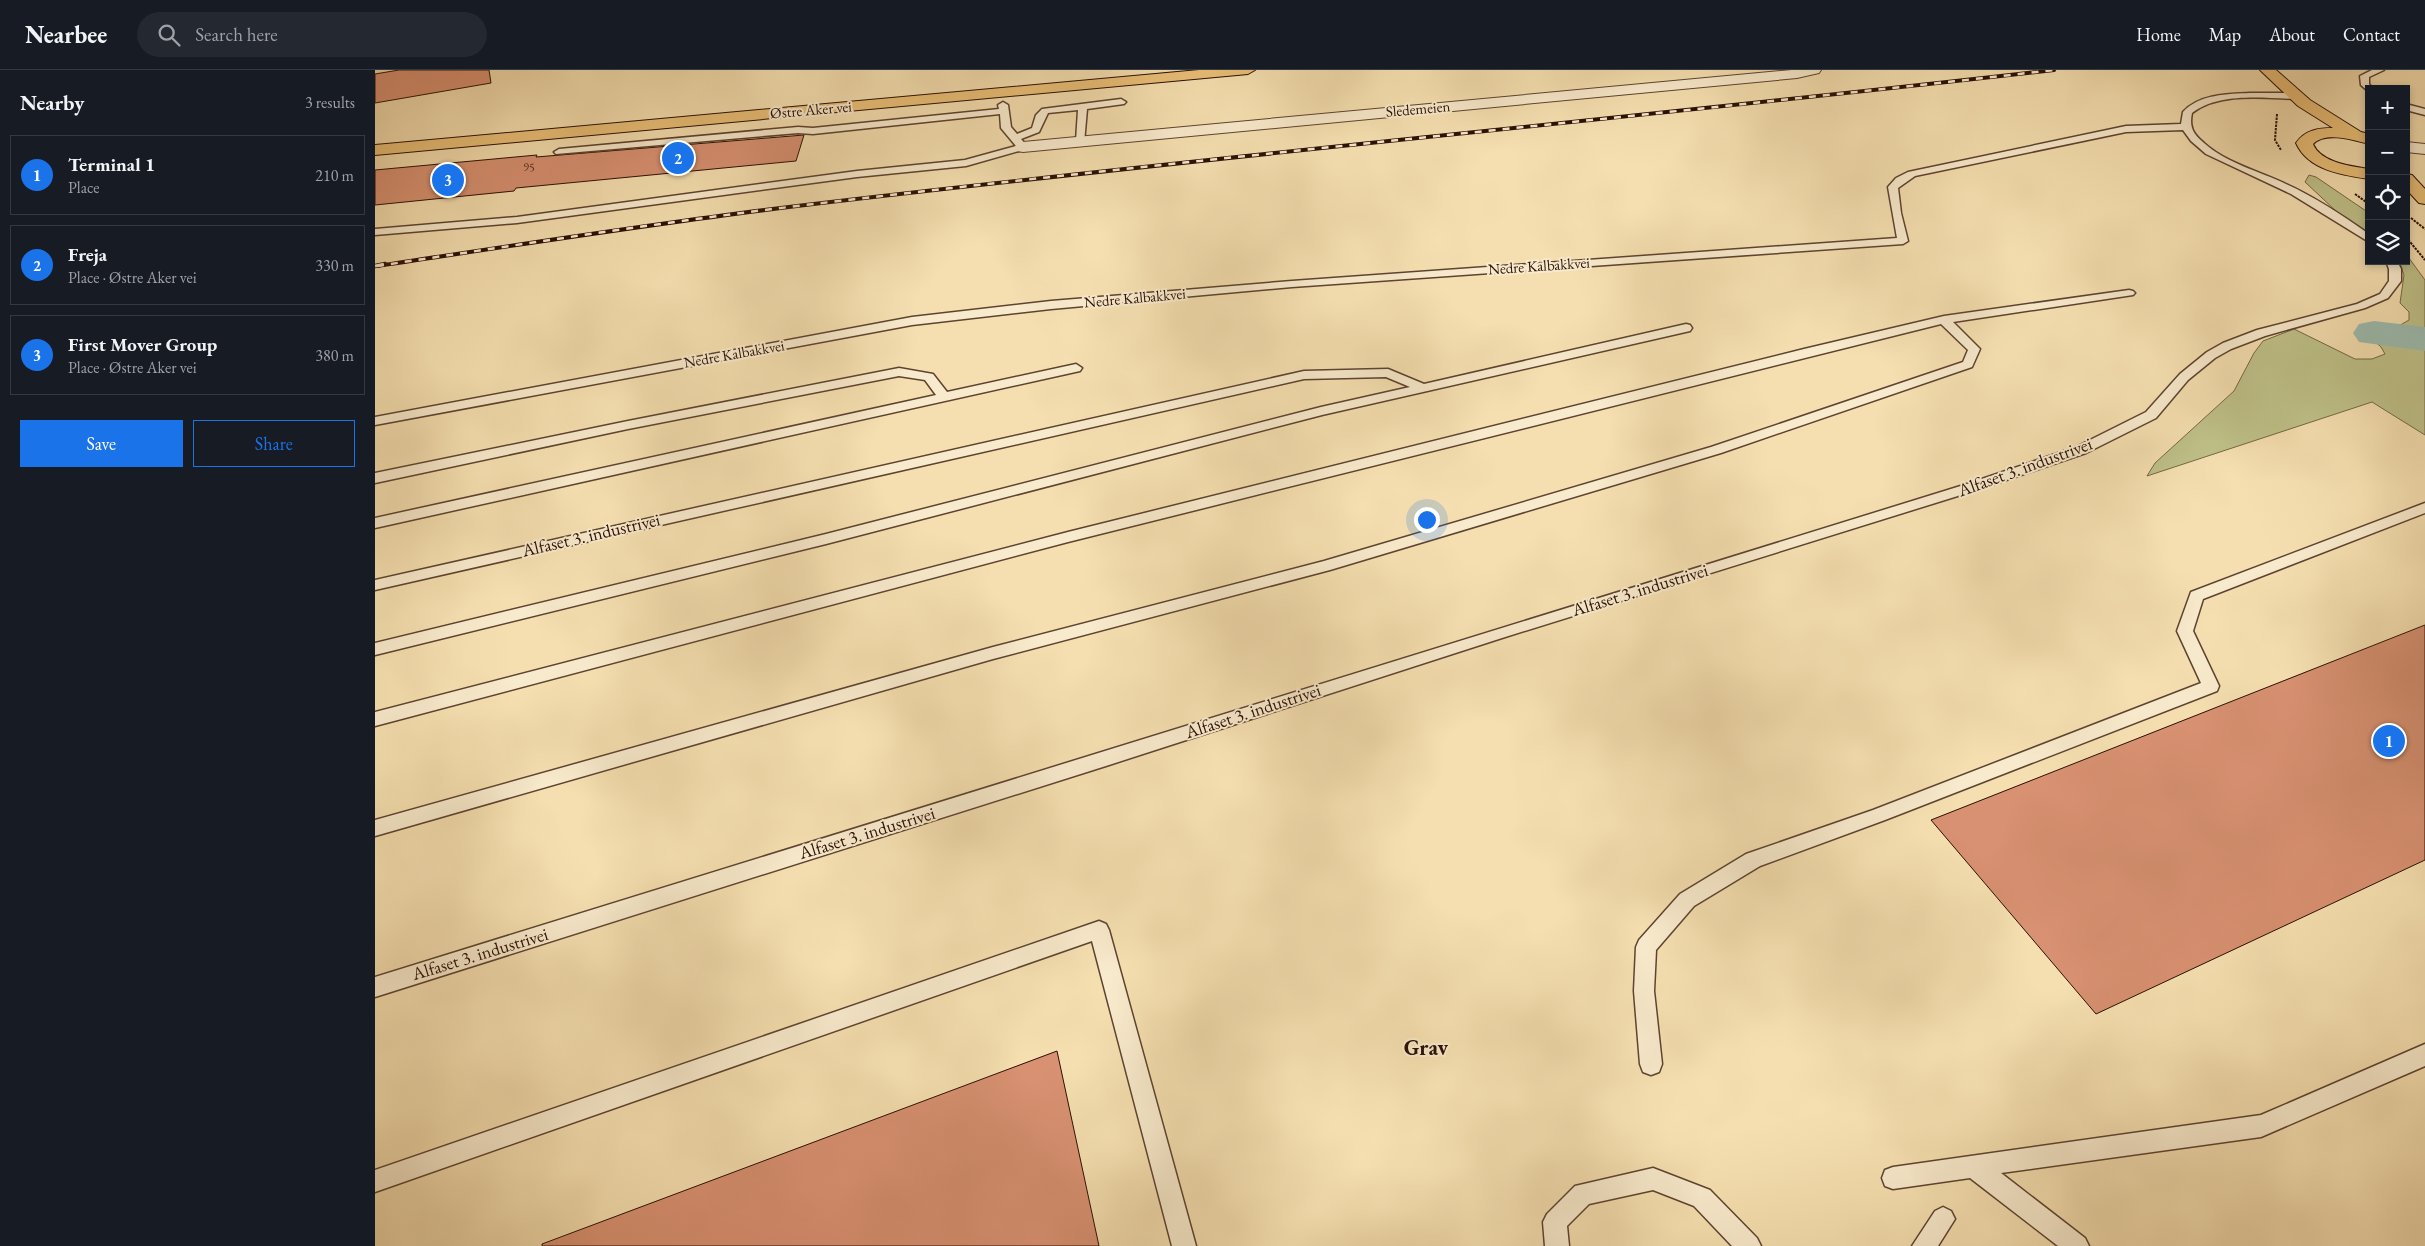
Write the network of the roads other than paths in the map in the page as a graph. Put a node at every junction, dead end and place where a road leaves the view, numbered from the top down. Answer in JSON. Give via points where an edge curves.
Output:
{"nodes":[{"id":1,"x":1147,"y":70,"type":"edge"},
{"id":2,"x":1248,"y":70,"type":"edge"},
{"id":3,"x":1814,"y":70,"type":"edge"},
{"id":4,"x":2267,"y":70,"type":"edge"},
{"id":5,"x":2380,"y":70,"type":"edge"},
{"id":6,"x":2365,"y":85,"type":"edge"},
{"id":7,"x":2300,"y":99,"type":"junction"},
{"id":8,"x":1121,"y":102,"type":"dead end"},
{"id":9,"x":1083,"y":105,"type":"junction"},
{"id":10,"x":2410,"y":108,"type":"edge"},
{"id":11,"x":2425,"y":112,"type":"edge"},
{"id":12,"x":2185,"y":127,"type":"junction"},
{"id":13,"x":2311,"y":136,"type":"junction"},
{"id":14,"x":2363,"y":138,"type":"edge"},
{"id":15,"x":375,"y":140,"type":"edge"},
{"id":16,"x":1081,"y":141,"type":"junction"},
{"id":17,"x":1019,"y":143,"type":"junction"},
{"id":18,"x":2425,"y":149,"type":"edge"},
{"id":19,"x":375,"y":150,"type":"edge"},
{"id":20,"x":559,"y":152,"type":"dead end"},
{"id":21,"x":2410,"y":163,"type":"edge"},
{"id":22,"x":2365,"y":175,"type":"edge"},
{"id":23,"x":2410,"y":198,"type":"edge"},
{"id":24,"x":2425,"y":199,"type":"edge"},
{"id":25,"x":2425,"y":205,"type":"edge"},
{"id":26,"x":375,"y":232,"type":"edge"},
{"id":27,"x":2365,"y":236,"type":"edge"},
{"id":28,"x":2393,"y":265,"type":"edge"},
{"id":29,"x":2129,"y":293,"type":"dead end"},
{"id":30,"x":1944,"y":320,"type":"junction"},
{"id":31,"x":1686,"y":328,"type":"dead end"},
{"id":32,"x":1077,"y":368,"type":"dead end"},
{"id":33,"x":1423,"y":388,"type":"junction"},
{"id":34,"x":944,"y":397,"type":"junction"},
{"id":35,"x":375,"y":421,"type":"edge"},
{"id":36,"x":375,"y":478,"type":"edge"},
{"id":37,"x":2425,"y":508,"type":"edge"},
{"id":38,"x":375,"y":523,"type":"edge"},
{"id":39,"x":375,"y":585,"type":"edge"},
{"id":40,"x":375,"y":649,"type":"edge"},
{"id":41,"x":375,"y":719,"type":"edge"},
{"id":42,"x":375,"y":828,"type":"edge"},
{"id":43,"x":375,"y":987,"type":"edge"},
{"id":44,"x":2425,"y":1055,"type":"edge"},
{"id":45,"x":1651,"y":1064,"type":"dead end"},
{"id":46,"x":1973,"y":1166,"type":"junction"},
{"id":47,"x":1893,"y":1178,"type":"dead end"},
{"id":48,"x":375,"y":1181,"type":"edge"},
{"id":49,"x":1943,"y":1220,"type":"dead end"},
{"id":50,"x":1184,"y":1246,"type":"edge"},
{"id":51,"x":1557,"y":1246,"type":"edge"},
{"id":52,"x":1749,"y":1246,"type":"edge"},
{"id":53,"x":1924,"y":1246,"type":"edge"},
{"id":54,"x":2077,"y":1246,"type":"edge"}],
"edges":[{"from":1,"to":15,"type":"highway","name":"Østre Aker vei"},
{"from":2,"to":19,"type":"highway","name":"Østre Aker vei"},
{"from":3,"to":16,"type":"street","name":"Sledemeien"},
{"from":4,"to":7,"type":"highway"},
{"from":5,"to":6,"type":"lane","via":[[2364,76]]},
{"from":7,"to":12,"type":"lane","via":[[2233,96],[2200,103],[2189,108],[2184,118]]},
{"from":7,"to":13,"type":"highway","via":[[2312,121]]},
{"from":7,"to":14,"type":"highway"},
{"from":8,"to":9,"type":"lane"},
{"from":9,"to":16,"type":"lane"},
{"from":9,"to":17,"type":"lane","via":[[1045,111],[1036,130]]},
{"from":10,"to":11,"type":"lane"},
{"from":12,"to":27,"type":"lane","via":[[2208,151],[2294,191]]},
{"from":12,"to":35,"type":"lane","name":"Nedre Kalbakkvei","via":[[2126,129],[1912,174],[1893,187],[1903,241],[1292,284],[912,321]]},
{"from":13,"to":14,"type":"highway","via":[[2331,134]]},
{"from":13,"to":22,"type":"highway","via":[[2304,143],[2315,158]]},
{"from":16,"to":17,"type":"street","name":"Sledemeien"},
{"from":17,"to":20,"type":"lane","via":[[1006,128],[1003,108],[823,130]]},
{"from":17,"to":26,"type":"lane","via":[[966,162],[517,220]]},
{"from":18,"to":21,"type":"street"},
{"from":21,"to":24,"type":"highway"},
{"from":23,"to":25,"type":"highway"},
{"from":28,"to":43,"type":"lane","name":"Alfaset 3. industrivei","via":[[2395,281],[2384,296],[2361,306],[2261,333],[2227,346],[2184,377],[2151,415],[2081,450],[1972,487]]},
{"from":29,"to":30,"type":"lane"},
{"from":30,"to":41,"type":"lane","via":[[1068,536]]},
{"from":30,"to":42,"type":"lane","via":[[1974,349],[1968,364],[1716,450],[1325,566],[993,653]]},
{"from":31,"to":33,"type":"lane"},
{"from":32,"to":34,"type":"lane"},
{"from":33,"to":39,"type":"lane","name":"Alfaset 3. industrivei","via":[[1388,373],[1304,375]]},
{"from":33,"to":40,"type":"lane"},
{"from":34,"to":36,"type":"lane","via":[[929,377],[899,372]]},
{"from":34,"to":38,"type":"lane"},
{"from":37,"to":45,"type":"lane","via":[[2195,596],[2185,631],[2211,686],[1879,815],[1753,860],[1687,900],[1646,947],[1644,991]]},
{"from":44,"to":46,"type":"lane","via":[[2261,1126]]},
{"from":46,"to":47,"type":"lane"},
{"from":46,"to":54,"type":"lane"},
{"from":48,"to":50,"type":"lane","via":[[1099,930]]},
{"from":49,"to":53,"type":"lane"},
{"from":51,"to":52,"type":"lane","via":[[1555,1222],[1583,1194],[1653,1179],[1702,1198]]}]}
